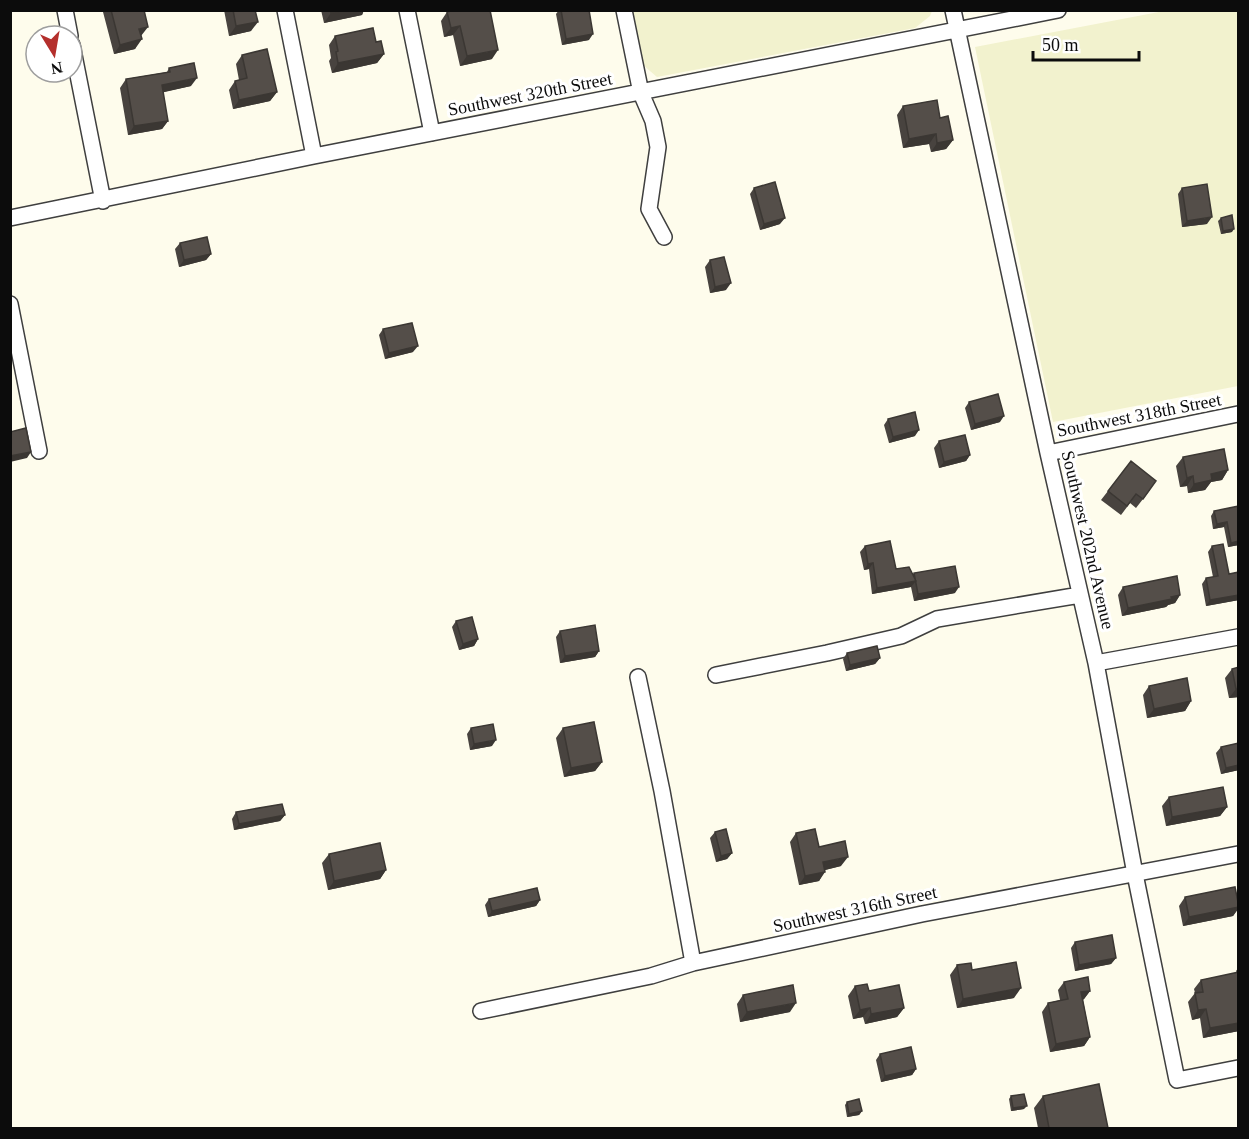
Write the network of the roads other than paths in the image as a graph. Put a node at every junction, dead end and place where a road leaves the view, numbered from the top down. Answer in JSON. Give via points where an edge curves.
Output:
{"nodes":[{"id":1,"x":285,"y":10,"type":"edge"},
{"id":2,"x":407,"y":10,"type":"edge"},
{"id":3,"x":624,"y":10,"type":"edge"},
{"id":4,"x":953,"y":10,"type":"edge"},
{"id":5,"x":1058,"y":10,"type":"edge"},
{"id":6,"x":957,"y":31,"type":"junction"},
{"id":7,"x":80,"y":84,"type":"edge"},
{"id":8,"x":641,"y":93,"type":"junction"},
{"id":9,"x":432,"y":133,"type":"junction"},
{"id":10,"x":314,"y":156,"type":"junction"},
{"id":11,"x":103,"y":201,"type":"junction"},
{"id":12,"x":10,"y":218,"type":"edge"},
{"id":13,"x":664,"y":237,"type":"dead end"},
{"id":14,"x":10,"y":304,"type":"edge"},
{"id":15,"x":1239,"y":414,"type":"edge"},
{"id":16,"x":39,"y":451,"type":"dead end"},
{"id":17,"x":1048,"y":453,"type":"junction"},
{"id":18,"x":1080,"y":595,"type":"junction"},
{"id":19,"x":1239,"y":637,"type":"edge"},
{"id":20,"x":1096,"y":663,"type":"junction"},
{"id":21,"x":716,"y":675,"type":"dead end"},
{"id":22,"x":638,"y":676,"type":"dead end"},
{"id":23,"x":1239,"y":854,"type":"edge"},
{"id":24,"x":1135,"y":874,"type":"junction"},
{"id":25,"x":693,"y":963,"type":"junction"},
{"id":26,"x":481,"y":1011,"type":"dead end"},
{"id":27,"x":1239,"y":1068,"type":"edge"}],
"edges":[{"from":1,"to":10,"type":"street"},
{"from":2,"to":9,"type":"street"},
{"from":3,"to":8,"type":"street"},
{"from":4,"to":6,"type":"street","name":"Southwest 202nd Avenue"},
{"from":5,"to":6,"type":"street","name":"Southwest 320th Street"},
{"from":6,"to":8,"type":"street","name":"Southwest 320th Street"},
{"from":6,"to":17,"type":"street","name":"Southwest 202nd Avenue"},
{"from":7,"to":11,"type":"street"},
{"from":8,"to":9,"type":"street","name":"Southwest 320th Street"},
{"from":8,"to":13,"type":"street","via":[[658,147],[649,208]]},
{"from":9,"to":10,"type":"street","name":"Southwest 320th Street"},
{"from":10,"to":11,"type":"street","name":"Southwest 320th Street"},
{"from":11,"to":12,"type":"street","name":"Southwest 320th Street"},
{"from":14,"to":16,"type":"street"},
{"from":15,"to":17,"type":"street","name":"Southwest 318th Street"},
{"from":17,"to":18,"type":"street","name":"Southwest 202nd Avenue"},
{"from":18,"to":20,"type":"street","name":"Southwest 202nd Avenue"},
{"from":18,"to":21,"type":"street","via":[[937,619],[901,636]]},
{"from":19,"to":20,"type":"street"},
{"from":20,"to":24,"type":"street","name":"Southwest 202nd Avenue"},
{"from":22,"to":25,"type":"street"},
{"from":23,"to":24,"type":"street","name":"Southwest 316th Street"},
{"from":24,"to":25,"type":"street","name":"Southwest 316th Street"},
{"from":24,"to":27,"type":"street","name":"Southwest 202nd Avenue","via":[[1177,1080]]},
{"from":25,"to":26,"type":"street","name":"Southwest 316th Street","via":[[651,976]]}]}
